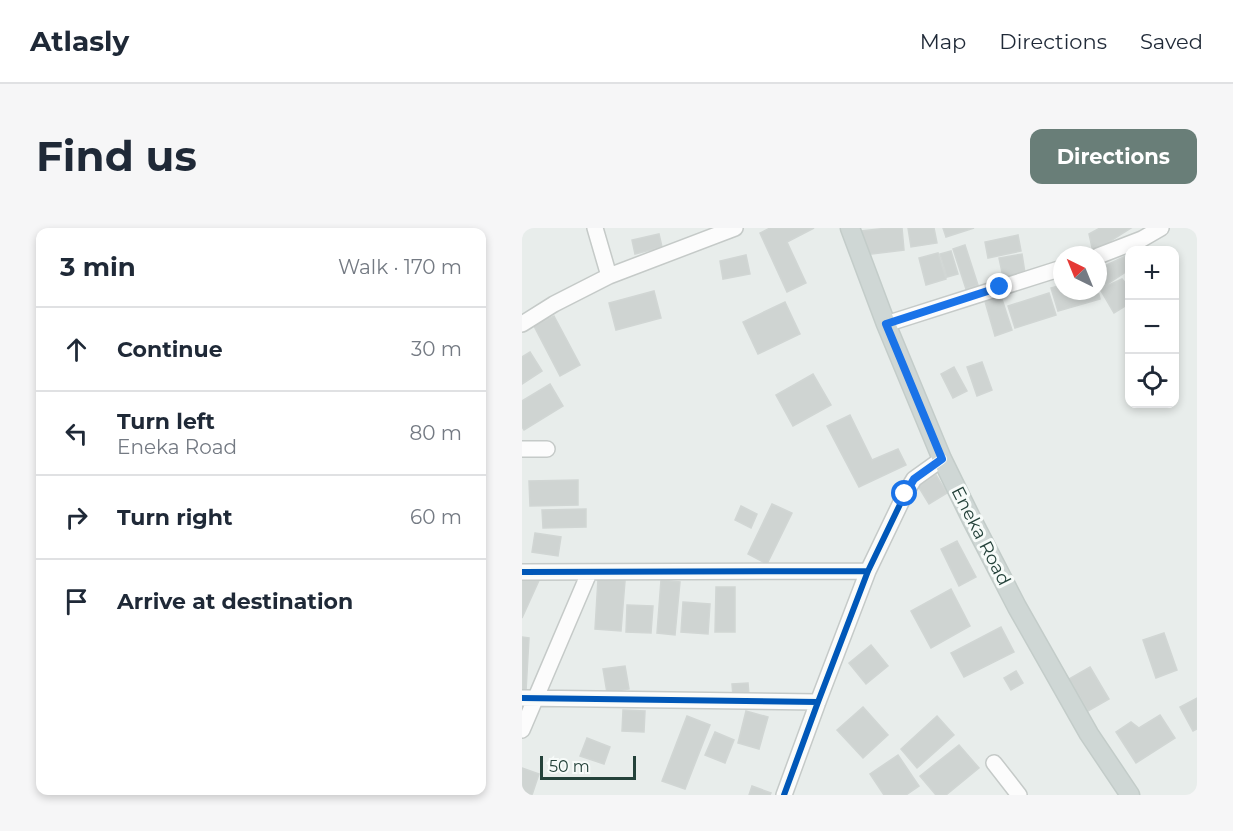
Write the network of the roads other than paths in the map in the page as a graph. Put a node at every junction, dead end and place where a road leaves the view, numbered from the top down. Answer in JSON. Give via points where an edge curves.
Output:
{"nodes":[{"id":1,"x":595,"y":228,"type":"edge"},
{"id":2,"x":735,"y":228,"type":"edge"},
{"id":3,"x":850,"y":228,"type":"edge"},
{"id":4,"x":1161,"y":228,"type":"edge"},
{"id":5,"x":1145,"y":245,"type":"edge"},
{"id":6,"x":1107,"y":254,"type":"edge"},
{"id":7,"x":1053,"y":271,"type":"edge"},
{"id":8,"x":609,"y":276,"type":"junction"},
{"id":9,"x":522,"y":324,"type":"edge"},
{"id":10,"x":886,"y":324,"type":"junction"},
{"id":11,"x":522,"y":449,"type":"edge"},
{"id":12,"x":547,"y":449,"type":"dead end"},
{"id":13,"x":942,"y":459,"type":"junction"},
{"id":14,"x":868,"y":571,"type":"junction"},
{"id":15,"x":522,"y":572,"type":"edge"},
{"id":16,"x":590,"y":573,"type":"junction"},
{"id":17,"x":529,"y":698,"type":"edge"},
{"id":18,"x":818,"y":702,"type":"junction"},
{"id":19,"x":522,"y":730,"type":"edge"},
{"id":20,"x":994,"y":763,"type":"dead end"},
{"id":21,"x":784,"y":795,"type":"edge"},
{"id":22,"x":1019,"y":795,"type":"edge"},
{"id":23,"x":1130,"y":795,"type":"edge"}],
"edges":[{"from":1,"to":8,"type":"street"},
{"from":2,"to":8,"type":"street"},
{"from":3,"to":10,"type":"main road","name":"Eneka Road"},
{"from":4,"to":5,"type":"street"},
{"from":5,"to":6,"type":"street"},
{"from":7,"to":10,"type":"street"},
{"from":8,"to":9,"type":"street"},
{"from":10,"to":13,"type":"main road","name":"Eneka Road"},
{"from":11,"to":12,"type":"street"},
{"from":13,"to":14,"type":"street","via":[[914,479]]},
{"from":13,"to":23,"type":"main road","name":"Eneka Road","via":[[1017,607],[1089,734]]},
{"from":14,"to":16,"type":"street"},
{"from":14,"to":18,"type":"street"},
{"from":15,"to":16,"type":"street"},
{"from":16,"to":17,"type":"street"},
{"from":17,"to":18,"type":"street"},
{"from":17,"to":19,"type":"street"},
{"from":18,"to":21,"type":"street"},
{"from":20,"to":22,"type":"street"}]}
